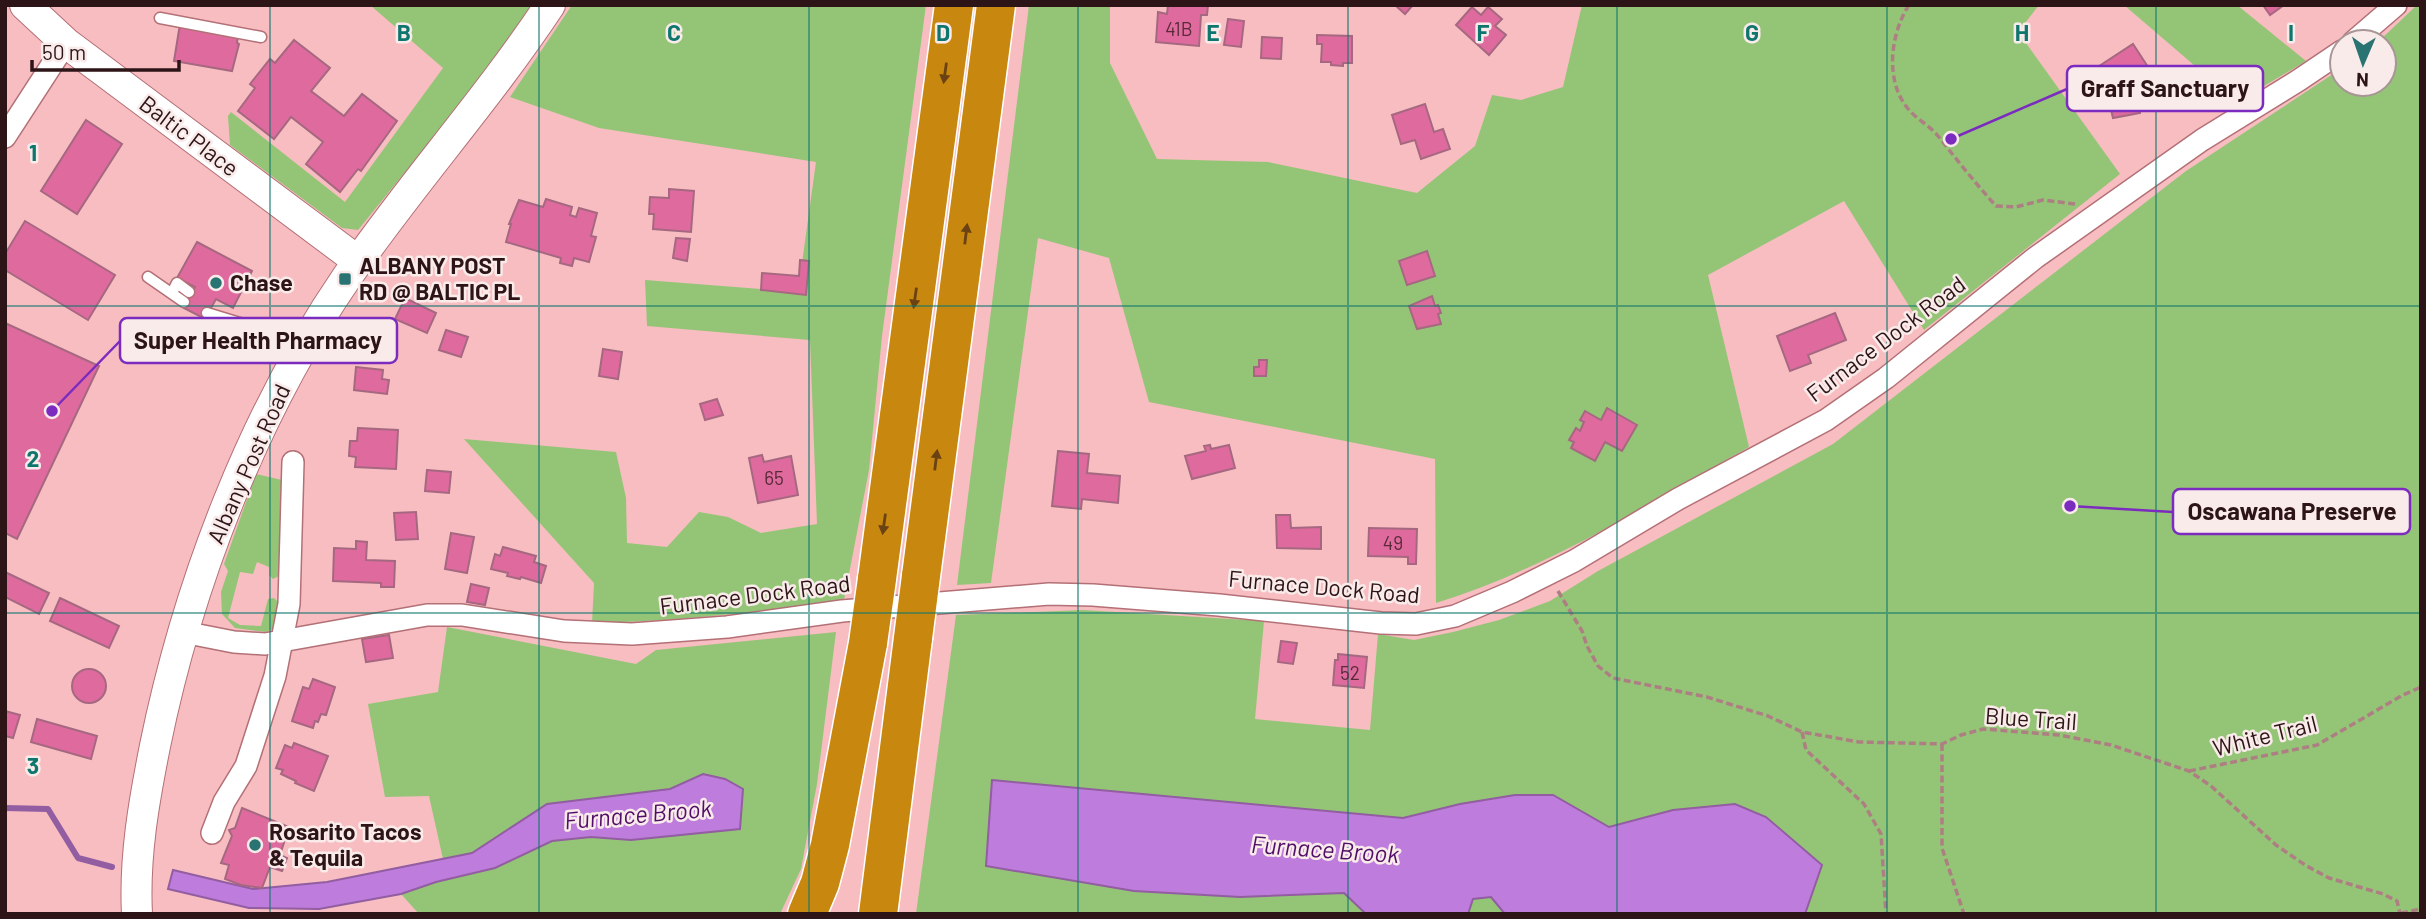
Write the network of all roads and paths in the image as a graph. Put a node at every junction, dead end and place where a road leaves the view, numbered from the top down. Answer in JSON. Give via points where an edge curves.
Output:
{"nodes":[{"id":1,"x":25,"y":5,"type":"edge"},
{"id":2,"x":550,"y":5,"type":"edge"},
{"id":3,"x":954,"y":5,"type":"edge"},
{"id":4,"x":996,"y":5,"type":"edge"},
{"id":5,"x":1909,"y":5,"type":"edge"},
{"id":6,"x":2396,"y":5,"type":"edge"},
{"id":7,"x":160,"y":18,"type":"dead end"},
{"id":8,"x":2369,"y":28,"type":"edge"},
{"id":9,"x":261,"y":37,"type":"dead end"},
{"id":10,"x":66,"y":43,"type":"junction"},
{"id":11,"x":2328,"y":60,"type":"edge"},
{"id":12,"x":5,"y":137,"type":"edge"},
{"id":13,"x":2094,"y":217,"type":"junction"},
{"id":14,"x":358,"y":261,"type":"junction"},
{"id":15,"x":148,"y":277,"type":"dead end"},
{"id":16,"x":187,"y":297,"type":"dead end"},
{"id":17,"x":208,"y":309,"type":"dead end"},
{"id":18,"x":253,"y":327,"type":"dead end"},
{"id":19,"x":293,"y":462,"type":"dead end"},
{"id":20,"x":1548,"y":575,"type":"junction"},
{"id":21,"x":183,"y":632,"type":"junction"},
{"id":22,"x":913,"y":638,"type":"junction"},
{"id":23,"x":282,"y":641,"type":"junction"},
{"id":24,"x":868,"y":643,"type":"junction"},
{"id":25,"x":2421,"y":687,"type":"edge"},
{"id":26,"x":1802,"y":732,"type":"junction"},
{"id":27,"x":1941,"y":744,"type":"junction"},
{"id":28,"x":2189,"y":771,"type":"junction"},
{"id":29,"x":212,"y":833,"type":"dead end"},
{"id":30,"x":2421,"y":909,"type":"edge"},
{"id":31,"x":2400,"y":913,"type":"edge"},
{"id":32,"x":137,"y":914,"type":"edge"},
{"id":33,"x":807,"y":914,"type":"edge"},
{"id":34,"x":834,"y":914,"type":"edge"},
{"id":35,"x":878,"y":914,"type":"edge"},
{"id":36,"x":898,"y":914,"type":"edge"},
{"id":37,"x":1886,"y":914,"type":"edge"},
{"id":38,"x":1964,"y":914,"type":"edge"}],
"edges":[{"from":1,"to":10,"type":"main road","name":"Baltic Place"},
{"from":2,"to":14,"type":"main road","name":"Albany Post Road"},
{"from":3,"to":24,"type":"highway","one_way":true,"bridge":true},
{"from":22,"to":4,"type":"highway","one_way":true,"bridge":true},
{"from":5,"to":13,"type":"path","via":[[1899,20],[1892,53],[1897,86],[1908,109],[1936,134],[1997,206],[2043,200],[2078,204]]},
{"from":6,"to":8,"type":"street"},
{"from":7,"to":9,"type":"lane"},
{"from":10,"to":12,"type":"street"},
{"from":10,"to":14,"type":"main road","name":"Baltic Place"},
{"from":11,"to":13,"type":"street","name":"Furnace Dock Road"},
{"from":13,"to":20,"type":"street","name":"Furnace Dock Road","via":[[1999,285],[1853,402]]},
{"from":14,"to":21,"type":"main road","name":"Albany Post Road","via":[[318,321],[254,444],[218,529]]},
{"from":15,"to":16,"type":"lane"},
{"from":17,"to":18,"type":"lane"},
{"from":19,"to":23,"type":"street","via":[[289,591]]},
{"from":20,"to":23,"type":"street","name":"Furnace Dock Road","via":[[1488,603],[1416,624],[1043,594],[646,634],[564,631],[438,614]]},
{"from":20,"to":26,"type":"path","name":"Blue Trail","via":[[1583,631],[1598,666],[1613,678],[1707,697]]},
{"from":21,"to":23,"type":"street","name":"Furnace Dock Road","via":[[247,644]]},
{"from":21,"to":32,"type":"main road","name":"Albany Post Road","via":[[143,814]]},
{"from":22,"to":35,"type":"highway"},
{"from":22,"to":36,"type":"highway"},
{"from":23,"to":29,"type":"street","via":[[255,744],[223,802]]},
{"from":24,"to":33,"type":"highway","via":[[830,845]]},
{"from":24,"to":34,"type":"highway"},
{"from":25,"to":28,"type":"path","name":"White Trail","via":[[2317,746]]},
{"from":26,"to":27,"type":"path","name":"Blue Trail","via":[[1859,743]]},
{"from":26,"to":37,"type":"path","via":[[1806,750],[1864,804],[1881,834]]},
{"from":27,"to":28,"type":"path","name":"Blue Trail","via":[[1983,729],[2046,733],[2111,745]]},
{"from":27,"to":38,"type":"path","via":[[1942,848]]},
{"from":28,"to":31,"type":"path","name":"Blue Trail","via":[[2305,865],[2397,901]]},
{"from":30,"to":31,"type":"path"}]}
